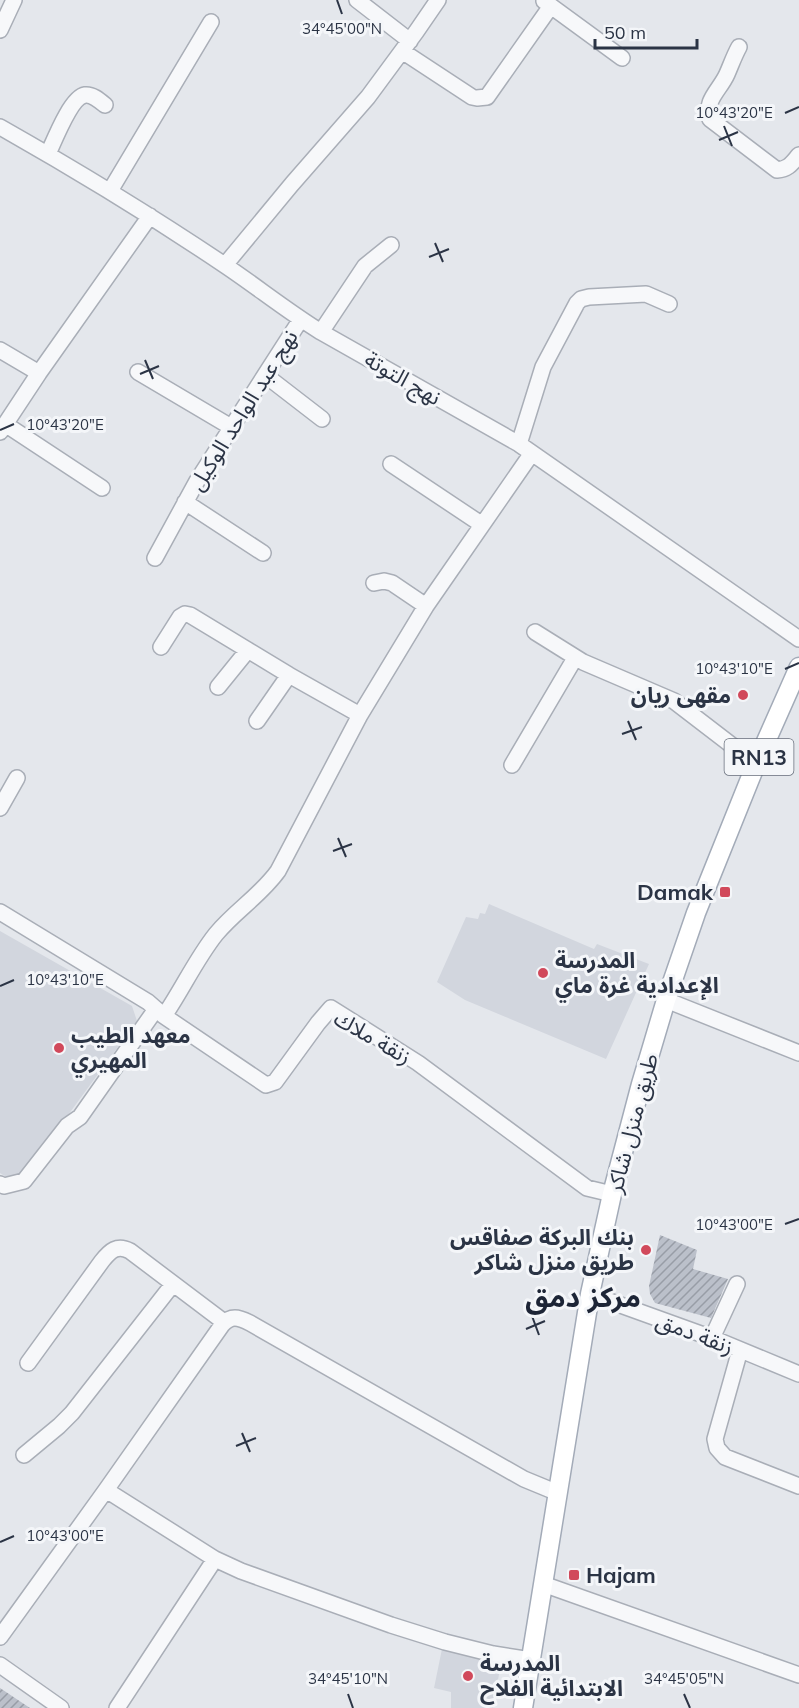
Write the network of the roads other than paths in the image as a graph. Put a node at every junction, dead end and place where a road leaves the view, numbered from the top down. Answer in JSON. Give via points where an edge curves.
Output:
{"nodes":[{"id":1,"x":14,"y":0,"type":"edge"},
{"id":2,"x":357,"y":0,"type":"edge"},
{"id":3,"x":438,"y":0,"type":"edge"},
{"id":4,"x":547,"y":3,"type":"edge"},
{"id":5,"x":211,"y":22,"type":"dead end"},
{"id":6,"x":0,"y":30,"type":"edge"},
{"id":7,"x":406,"y":46,"type":"junction"},
{"id":8,"x":739,"y":47,"type":"dead end"},
{"id":9,"x":622,"y":58,"type":"dead end"},
{"id":10,"x":105,"y":105,"type":"dead end"},
{"id":11,"x":0,"y":127,"type":"edge"},
{"id":12,"x":48,"y":154,"type":"junction"},
{"id":13,"x":799,"y":155,"type":"edge"},
{"id":14,"x":110,"y":191,"type":"junction"},
{"id":15,"x":150,"y":216,"type":"junction"},
{"id":16,"x":391,"y":244,"type":"dead end"},
{"id":17,"x":225,"y":265,"type":"junction"},
{"id":18,"x":669,"y":304,"type":"dead end"},
{"id":19,"x":301,"y":319,"type":"junction"},
{"id":20,"x":321,"y":332,"type":"junction"},
{"id":21,"x":0,"y":350,"type":"edge"},
{"id":22,"x":138,"y":372,"type":"dead end"},
{"id":23,"x":39,"y":373,"type":"junction"},
{"id":24,"x":265,"y":375,"type":"junction"},
{"id":25,"x":322,"y":419,"type":"dead end"},
{"id":26,"x":231,"y":427,"type":"junction"},
{"id":27,"x":3,"y":428,"type":"edge"},
{"id":28,"x":525,"y":448,"type":"junction"},
{"id":29,"x":391,"y":464,"type":"dead end"},
{"id":30,"x":102,"y":488,"type":"dead end"},
{"id":31,"x":185,"y":502,"type":"junction"},
{"id":32,"x":482,"y":525,"type":"junction"},
{"id":33,"x":263,"y":553,"type":"dead end"},
{"id":34,"x":155,"y":558,"type":"dead end"},
{"id":35,"x":374,"y":583,"type":"dead end"},
{"id":36,"x":426,"y":606,"type":"junction"},
{"id":37,"x":535,"y":632,"type":"dead end"},
{"id":38,"x":799,"y":639,"type":"edge"},
{"id":39,"x":161,"y":647,"type":"dead end"},
{"id":40,"x":248,"y":650,"type":"junction"},
{"id":41,"x":575,"y":658,"type":"junction"},
{"id":42,"x":799,"y":667,"type":"edge"},
{"id":43,"x":290,"y":675,"type":"junction"},
{"id":44,"x":218,"y":687,"type":"dead end"},
{"id":45,"x":360,"y":715,"type":"junction"},
{"id":46,"x":257,"y":721,"type":"dead end"},
{"id":47,"x":756,"y":764,"type":"junction"},
{"id":48,"x":512,"y":765,"type":"dead end"},
{"id":49,"x":18,"y":778,"type":"dead end"},
{"id":50,"x":0,"y":808,"type":"edge"},
{"id":51,"x":0,"y":912,"type":"edge"},
{"id":52,"x":666,"y":1000,"type":"junction"},
{"id":53,"x":160,"y":1013,"type":"junction"},
{"id":54,"x":799,"y":1053,"type":"edge"},
{"id":55,"x":0,"y":1184,"type":"edge"},
{"id":56,"x":612,"y":1194,"type":"junction"},
{"id":57,"x":173,"y":1284,"type":"junction"},
{"id":58,"x":737,"y":1284,"type":"dead end"},
{"id":59,"x":590,"y":1294,"type":"junction"},
{"id":60,"x":224,"y":1322,"type":"junction"},
{"id":61,"x":711,"y":1338,"type":"junction"},
{"id":62,"x":740,"y":1350,"type":"junction"},
{"id":63,"x":28,"y":1363,"type":"dead end"},
{"id":64,"x":799,"y":1374,"type":"edge"},
{"id":65,"x":24,"y":1455,"type":"dead end"},
{"id":66,"x":799,"y":1486,"type":"edge"},
{"id":67,"x":106,"y":1490,"type":"junction"},
{"id":68,"x":558,"y":1492,"type":"junction"},
{"id":69,"x":215,"y":1559,"type":"junction"},
{"id":70,"x":543,"y":1584,"type":"junction"},
{"id":71,"x":0,"y":1637,"type":"edge"},
{"id":72,"x":531,"y":1660,"type":"junction"},
{"id":73,"x":0,"y":1665,"type":"edge"},
{"id":74,"x":799,"y":1675,"type":"edge"},
{"id":75,"x":61,"y":1708,"type":"edge"},
{"id":76,"x":117,"y":1708,"type":"edge"},
{"id":77,"x":523,"y":1708,"type":"edge"}],
"edges":[{"from":1,"to":6,"type":"street"},
{"from":2,"to":7,"type":"street"},
{"from":3,"to":7,"type":"street"},
{"from":4,"to":7,"type":"street","via":[[487,97],[472,97]]},
{"from":4,"to":9,"type":"street"},
{"from":5,"to":14,"type":"street"},
{"from":7,"to":17,"type":"street","via":[[368,97]]},
{"from":8,"to":13,"type":"street","via":[[710,101],[710,119],[777,170],[791,166]]},
{"from":10,"to":12,"type":"street","via":[[91,95],[77,98]]},
{"from":11,"to":12,"type":"street","name":"نهج التوتة"},
{"from":12,"to":14,"type":"street","name":"نهج التوتة"},
{"from":14,"to":15,"type":"street","name":"نهج التوتة"},
{"from":15,"to":17,"type":"street","name":"نهج التوتة"},
{"from":15,"to":23,"type":"street"},
{"from":16,"to":20,"type":"street","via":[[365,266]]},
{"from":17,"to":19,"type":"street","name":"نهج التوتة"},
{"from":18,"to":28,"type":"street","via":[[646,294],[581,299],[543,367]]},
{"from":19,"to":20,"type":"street","name":"نهج التوتة"},
{"from":19,"to":24,"type":"street","name":"نهج عبد الواحد الوكيل"},
{"from":20,"to":28,"type":"street","name":"نهج التوتة"},
{"from":21,"to":23,"type":"street"},
{"from":22,"to":26,"type":"street"},
{"from":23,"to":27,"type":"street"},
{"from":24,"to":25,"type":"street"},
{"from":24,"to":26,"type":"street","name":"نهج عبد الواحد الوكيل"},
{"from":26,"to":31,"type":"street","name":"نهج عبد الواحد الوكيل"},
{"from":27,"to":30,"type":"street"},
{"from":28,"to":32,"type":"street"},
{"from":28,"to":38,"type":"street","name":"نهج التوتة"},
{"from":29,"to":32,"type":"street"},
{"from":31,"to":33,"type":"street"},
{"from":31,"to":34,"type":"street","name":"نهج عبد الواحد الوكيل"},
{"from":32,"to":36,"type":"street"},
{"from":35,"to":36,"type":"street","via":[[392,583]]},
{"from":36,"to":45,"type":"street"},
{"from":37,"to":41,"type":"street"},
{"from":39,"to":40,"type":"street","via":[[180,617],[188,614]]},
{"from":40,"to":43,"type":"street"},
{"from":40,"to":44,"type":"street"},
{"from":41,"to":47,"type":"street","via":[[674,701]]},
{"from":41,"to":48,"type":"street"},
{"from":42,"to":47,"type":"main road","name":"طريق منزل شاكر","number":"RN13"},
{"from":43,"to":45,"type":"street"},
{"from":43,"to":46,"type":"street"},
{"from":45,"to":53,"type":"street","via":[[278,871],[217,933]]},
{"from":47,"to":52,"type":"main road","name":"طريق منزل شاكر","number":"RN13"},
{"from":49,"to":50,"type":"street"},
{"from":51,"to":53,"type":"street","name":"زنقة ملاك"},
{"from":52,"to":54,"type":"street"},
{"from":52,"to":56,"type":"main road","name":"طريق منزل شاكر","number":"RN13"},
{"from":53,"to":55,"type":"street","via":[[80,1117],[67,1126],[24,1181]]},
{"from":53,"to":56,"type":"street","name":"زنقة ملاك","via":[[266,1085],[274,1082],[331,1008],[418,1063],[587,1188]]},
{"from":56,"to":59,"type":"main road","name":"طريق منزل شاكر","number":"RN13"},
{"from":57,"to":60,"type":"street"},
{"from":57,"to":63,"type":"street","via":[[130,1251],[116,1248],[102,1261]]},
{"from":57,"to":65,"type":"street","via":[[72,1413]]},
{"from":58,"to":61,"type":"street"},
{"from":59,"to":61,"type":"street","name":"زنقة دمق"},
{"from":59,"to":68,"type":"main road","name":"طريق منزل شاكر","number":"RN13"},
{"from":60,"to":67,"type":"street"},
{"from":60,"to":68,"type":"street","via":[[231,1317],[240,1318],[524,1479]]},
{"from":61,"to":62,"type":"street","name":"زنقة دمق"},
{"from":62,"to":64,"type":"street","name":"زنقة دمق"},
{"from":62,"to":66,"type":"street","via":[[715,1438],[717,1448],[724,1457]]},
{"from":67,"to":69,"type":"street"},
{"from":67,"to":71,"type":"street"},
{"from":68,"to":70,"type":"main road","name":"طريق منزل شاكر","number":"RN13"},
{"from":69,"to":72,"type":"street","via":[[391,1625],[493,1654]]},
{"from":69,"to":76,"type":"street"},
{"from":70,"to":72,"type":"main road","name":"طريق منزل شاكر","number":"RN13"},
{"from":70,"to":74,"type":"street"},
{"from":72,"to":77,"type":"main road","name":"طريق منزل شاكر","number":"RN13"},
{"from":73,"to":75,"type":"street"}]}
